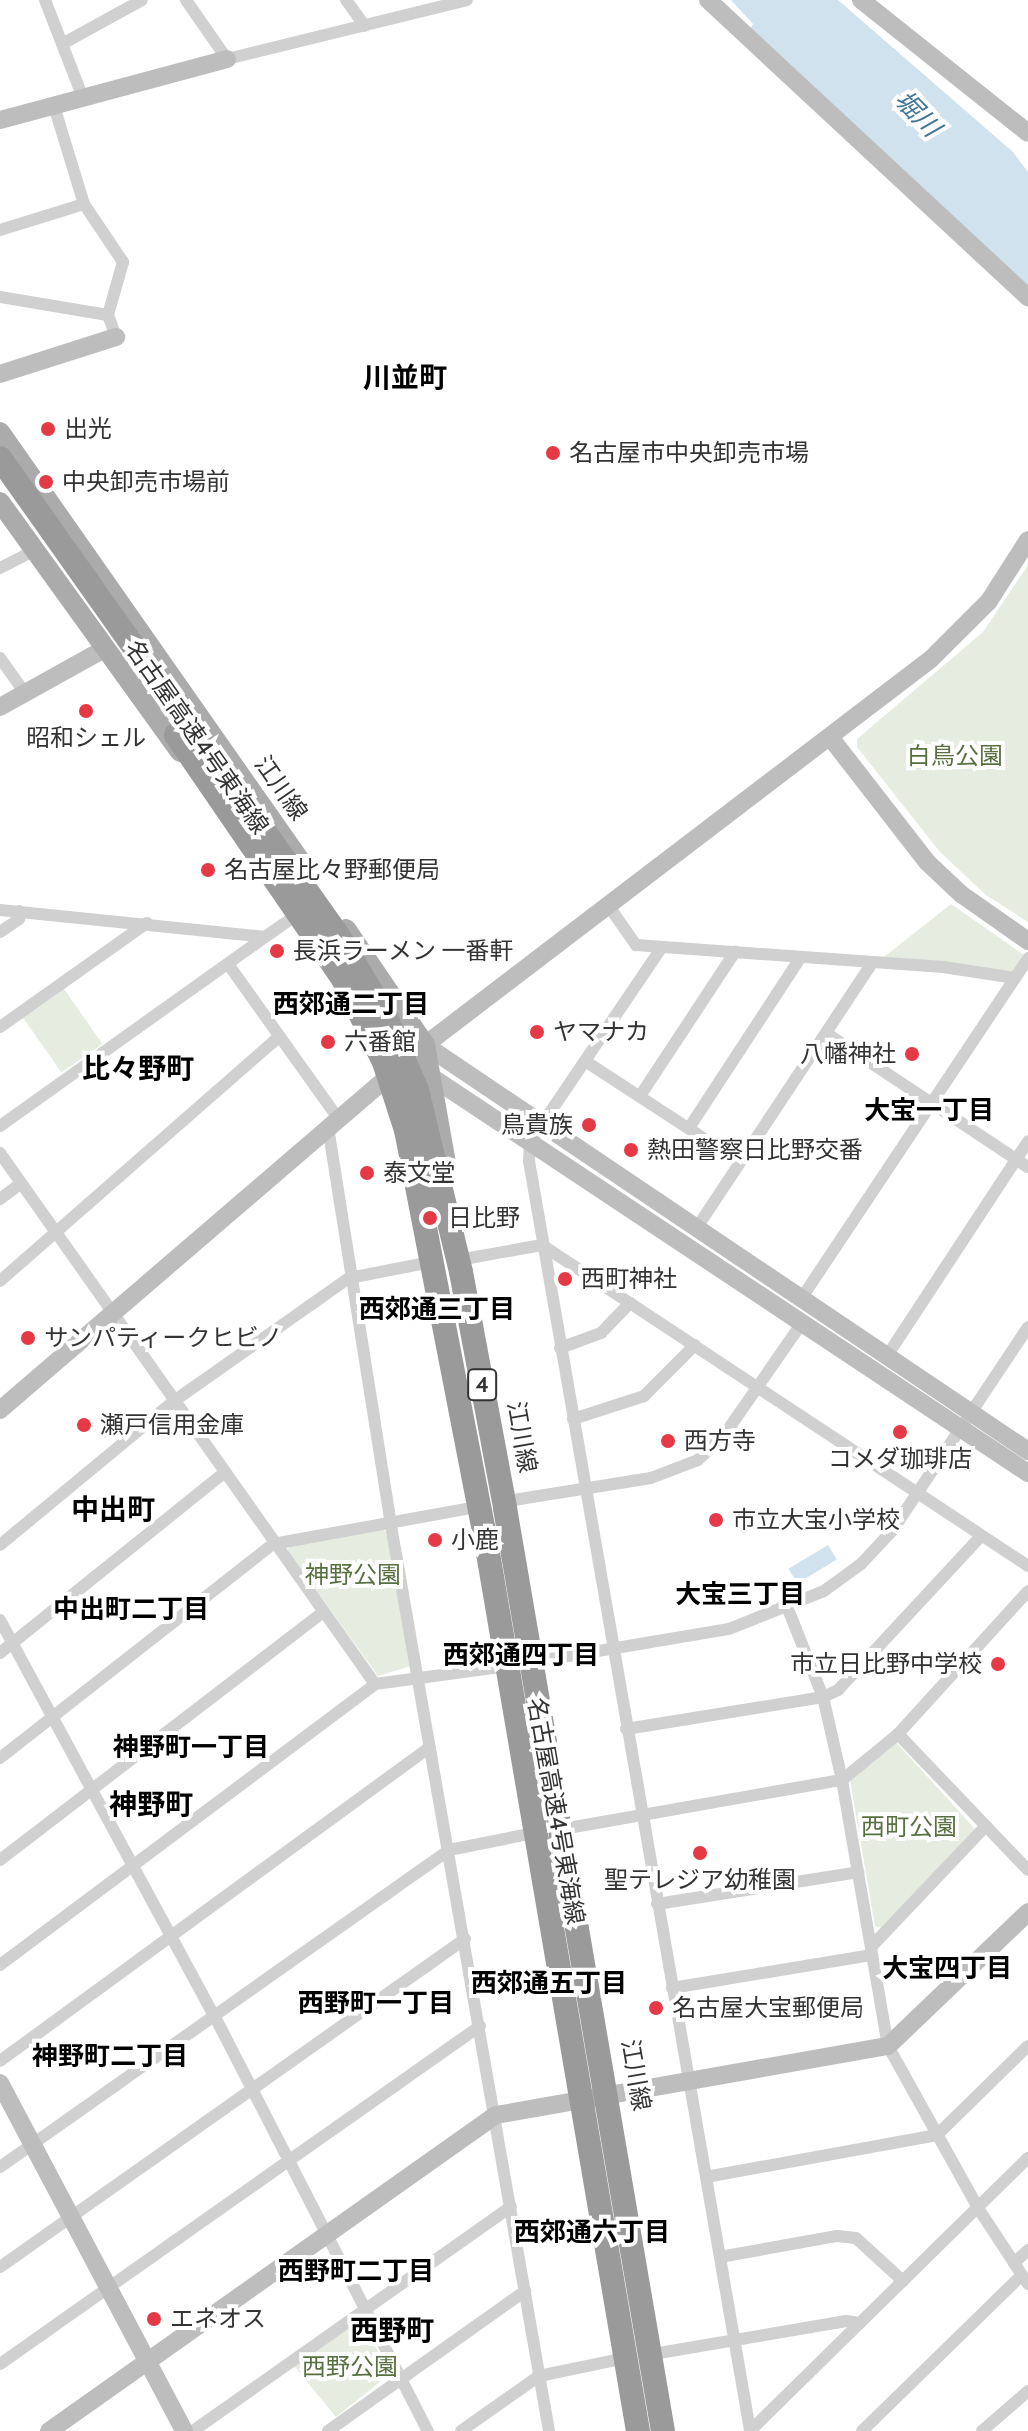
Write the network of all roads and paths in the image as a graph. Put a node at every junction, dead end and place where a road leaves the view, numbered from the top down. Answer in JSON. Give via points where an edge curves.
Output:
{"nodes":[{"id":1,"x":45,"y":0,"type":"edge"},
{"id":2,"x":142,"y":0,"type":"edge"},
{"id":3,"x":186,"y":0,"type":"edge"},
{"id":4,"x":346,"y":0,"type":"edge"},
{"id":5,"x":467,"y":0,"type":"edge"},
{"id":6,"x":708,"y":0,"type":"edge"},
{"id":7,"x":861,"y":0,"type":"edge"},
{"id":8,"x":365,"y":26,"type":"junction"},
{"id":9,"x":62,"y":44,"type":"junction"},
{"id":10,"x":227,"y":59,"type":"junction"},
{"id":11,"x":83,"y":98,"type":"junction"},
{"id":12,"x":54,"y":106,"type":"junction"},
{"id":13,"x":0,"y":120,"type":"edge"},
{"id":14,"x":1028,"y":133,"type":"edge"},
{"id":15,"x":84,"y":204,"type":"junction"},
{"id":16,"x":0,"y":230,"type":"edge"},
{"id":17,"x":0,"y":297,"type":"edge"},
{"id":18,"x":1028,"y":297,"type":"edge"},
{"id":19,"x":108,"y":315,"type":"junction"},
{"id":20,"x":116,"y":337,"type":"joint"},
{"id":21,"x":0,"y":374,"type":"edge"},
{"id":22,"x":0,"y":432,"type":"edge"},
{"id":23,"x":0,"y":458,"type":"edge"},
{"id":24,"x":0,"y":487,"type":"edge"},
{"id":25,"x":0,"y":502,"type":"edge"},
{"id":26,"x":1028,"y":540,"type":"edge"},
{"id":27,"x":34,"y":551,"type":"junction"},
{"id":28,"x":0,"y":568,"type":"edge"},
{"id":29,"x":104,"y":649,"type":"junction"},
{"id":30,"x":0,"y":658,"type":"edge"},
{"id":31,"x":25,"y":693,"type":"junction"},
{"id":32,"x":0,"y":707,"type":"edge"},
{"id":33,"x":830,"y":737,"type":"junction"},
{"id":34,"x":608,"y":905,"type":"junction"},
{"id":35,"x":0,"y":910,"type":"edge"},
{"id":36,"x":19,"y":911,"type":"junction"},
{"id":37,"x":299,"y":913,"type":"junction"},
{"id":38,"x":147,"y":923,"type":"junction"},
{"id":39,"x":0,"y":932,"type":"edge"},
{"id":40,"x":265,"y":937,"type":"junction"},
{"id":41,"x":1028,"y":941,"type":"edge"},
{"id":42,"x":662,"y":947,"type":"junction"},
{"id":43,"x":735,"y":952,"type":"junction"},
{"id":44,"x":801,"y":957,"type":"junction"},
{"id":45,"x":1028,"y":958,"type":"edge"},
{"id":46,"x":873,"y":962,"type":"junction"},
{"id":47,"x":228,"y":964,"type":"junction"},
{"id":48,"x":1014,"y":980,"type":"junction"},
{"id":49,"x":1028,"y":985,"type":"edge"},
{"id":50,"x":0,"y":1027,"type":"edge"},
{"id":51,"x":826,"y":1033,"type":"junction"},
{"id":52,"x":279,"y":1037,"type":"junction"},
{"id":53,"x":425,"y":1045,"type":"junction"},
{"id":54,"x":585,"y":1061,"type":"junction"},
{"id":55,"x":400,"y":1065,"type":"junction"},
{"id":56,"x":429,"y":1074,"type":"junction"},
{"id":57,"x":640,"y":1096,"type":"junction"},
{"id":58,"x":932,"y":1102,"type":"junction"},
{"id":59,"x":333,"y":1122,"type":"junction"},
{"id":60,"x":0,"y":1126,"type":"edge"},
{"id":61,"x":541,"y":1126,"type":"junction"},
{"id":62,"x":689,"y":1128,"type":"junction"},
{"id":63,"x":1028,"y":1141,"type":"edge"},
{"id":64,"x":530,"y":1142,"type":"junction"},
{"id":65,"x":0,"y":1153,"type":"edge"},
{"id":66,"x":1016,"y":1159,"type":"junction"},
{"id":67,"x":740,"y":1162,"type":"junction"},
{"id":68,"x":1028,"y":1167,"type":"edge"},
{"id":69,"x":21,"y":1183,"type":"junction"},
{"id":70,"x":0,"y":1199,"type":"edge"},
{"id":71,"x":696,"y":1229,"type":"junction"},
{"id":72,"x":56,"y":1232,"type":"junction"},
{"id":73,"x":542,"y":1245,"type":"junction"},
{"id":74,"x":464,"y":1259,"type":"junction"},
{"id":75,"x":431,"y":1262,"type":"junction"},
{"id":76,"x":349,"y":1278,"type":"junction"},
{"id":77,"x":0,"y":1281,"type":"edge"},
{"id":78,"x":801,"y":1299,"type":"junction"},
{"id":79,"x":630,"y":1303,"type":"junction"},
{"id":80,"x":112,"y":1312,"type":"junction"},
{"id":81,"x":802,"y":1323,"type":"junction"},
{"id":82,"x":1028,"y":1327,"type":"edge"},
{"id":83,"x":695,"y":1345,"type":"junction"},
{"id":84,"x":560,"y":1348,"type":"junction"},
{"id":85,"x":887,"y":1356,"type":"junction"},
{"id":86,"x":759,"y":1387,"type":"junction"},
{"id":87,"x":174,"y":1401,"type":"junction"},
{"id":88,"x":0,"y":1410,"type":"edge"},
{"id":89,"x":573,"y":1419,"type":"junction"},
{"id":90,"x":967,"y":1421,"type":"junction"},
{"id":91,"x":1028,"y":1451,"type":"edge"},
{"id":92,"x":224,"y":1473,"type":"junction"},
{"id":93,"x":1028,"y":1473,"type":"edge"},
{"id":94,"x":584,"y":1490,"type":"junction"},
{"id":95,"x":920,"y":1494,"type":"junction"},
{"id":96,"x":507,"y":1501,"type":"junction"},
{"id":97,"x":474,"y":1508,"type":"junction"},
{"id":98,"x":390,"y":1520,"type":"junction"},
{"id":99,"x":981,"y":1536,"type":"junction"},
{"id":100,"x":273,"y":1544,"type":"junction"},
{"id":101,"x":0,"y":1545,"type":"edge"},
{"id":102,"x":1028,"y":1566,"type":"edge"},
{"id":103,"x":1028,"y":1591,"type":"edge"},
{"id":104,"x":788,"y":1609,"type":"junction"},
{"id":105,"x":323,"y":1612,"type":"junction"},
{"id":106,"x":0,"y":1620,"type":"edge"},
{"id":107,"x":13,"y":1642,"type":"junction"},
{"id":108,"x":612,"y":1648,"type":"junction"},
{"id":109,"x":0,"y":1653,"type":"edge"},
{"id":110,"x":533,"y":1662,"type":"junction"},
{"id":111,"x":500,"y":1667,"type":"junction"},
{"id":112,"x":418,"y":1676,"type":"junction"},
{"id":113,"x":375,"y":1684,"type":"junction"},
{"id":114,"x":823,"y":1697,"type":"junction"},
{"id":115,"x":53,"y":1716,"type":"junction"},
{"id":116,"x":626,"y":1729,"type":"junction"},
{"id":117,"x":898,"y":1734,"type":"junction"},
{"id":118,"x":430,"y":1747,"type":"junction"},
{"id":119,"x":0,"y":1758,"type":"edge"},
{"id":120,"x":842,"y":1780,"type":"junction"},
{"id":121,"x":92,"y":1789,"type":"junction"},
{"id":122,"x":641,"y":1815,"type":"junction"},
{"id":123,"x":986,"y":1826,"type":"junction"},
{"id":124,"x":564,"y":1829,"type":"junction"},
{"id":125,"x":529,"y":1834,"type":"junction"},
{"id":126,"x":449,"y":1850,"type":"junction"},
{"id":127,"x":0,"y":1860,"type":"edge"},
{"id":128,"x":134,"y":1865,"type":"junction"},
{"id":129,"x":1028,"y":1870,"type":"edge"},
{"id":130,"x":858,"y":1872,"type":"junction"},
{"id":131,"x":657,"y":1904,"type":"junction"},
{"id":132,"x":1028,"y":1912,"type":"edge"},
{"id":133,"x":171,"y":1936,"type":"junction"},
{"id":134,"x":465,"y":1939,"type":"junction"},
{"id":135,"x":872,"y":1951,"type":"junction"},
{"id":136,"x":0,"y":1965,"type":"edge"},
{"id":137,"x":672,"y":1988,"type":"junction"},
{"id":138,"x":214,"y":2015,"type":"junction"},
{"id":139,"x":480,"y":2026,"type":"junction"},
{"id":140,"x":888,"y":2046,"type":"junction"},
{"id":141,"x":1028,"y":2046,"type":"edge"},
{"id":142,"x":0,"y":2061,"type":"edge"},
{"id":143,"x":689,"y":2080,"type":"junction"},
{"id":144,"x":0,"y":2083,"type":"edge"},
{"id":145,"x":252,"y":2089,"type":"junction"},
{"id":146,"x":614,"y":2095,"type":"junction"},
{"id":147,"x":572,"y":2100,"type":"junction"},
{"id":148,"x":496,"y":2115,"type":"junction"},
{"id":149,"x":937,"y":2135,"type":"junction"},
{"id":150,"x":32,"y":2143,"type":"junction"},
{"id":151,"x":1028,"y":2158,"type":"edge"},
{"id":152,"x":289,"y":2161,"type":"junction"},
{"id":153,"x":0,"y":2167,"type":"edge"},
{"id":154,"x":706,"y":2177,"type":"junction"},
{"id":155,"x":511,"y":2207,"type":"junction"},
{"id":156,"x":978,"y":2208,"type":"junction"},
{"id":157,"x":71,"y":2217,"type":"junction"},
{"id":158,"x":327,"y":2235,"type":"junction"},
{"id":159,"x":1028,"y":2250,"type":"edge"},
{"id":160,"x":720,"y":2257,"type":"junction"},
{"id":161,"x":1014,"y":2263,"type":"junction"},
{"id":162,"x":0,"y":2267,"type":"edge"},
{"id":163,"x":1025,"y":2280,"type":"edge"},
{"id":164,"x":903,"y":2281,"type":"junction"},
{"id":165,"x":108,"y":2288,"type":"junction"},
{"id":166,"x":525,"y":2291,"type":"junction"},
{"id":167,"x":365,"y":2309,"type":"junction"},
{"id":168,"x":860,"y":2323,"type":"junction"},
{"id":169,"x":736,"y":2340,"type":"junction"},
{"id":170,"x":659,"y":2353,"type":"junction"},
{"id":171,"x":616,"y":2360,"type":"junction"},
{"id":172,"x":147,"y":2361,"type":"junction"},
{"id":173,"x":0,"y":2364,"type":"edge"},
{"id":174,"x":539,"y":2376,"type":"junction"},
{"id":175,"x":401,"y":2379,"type":"junction"},
{"id":176,"x":1028,"y":2391,"type":"edge"},
{"id":177,"x":644,"y":2428,"type":"edge"},
{"id":178,"x":750,"y":2430,"type":"edge"},
{"id":179,"x":49,"y":2431,"type":"edge"},
{"id":180,"x":184,"y":2431,"type":"edge"},
{"id":181,"x":193,"y":2431,"type":"edge"},
{"id":182,"x":328,"y":2431,"type":"edge"},
{"id":183,"x":428,"y":2431,"type":"edge"},
{"id":184,"x":461,"y":2431,"type":"edge"},
{"id":185,"x":549,"y":2431,"type":"edge"},
{"id":186,"x":671,"y":2431,"type":"edge"},
{"id":187,"x":862,"y":2431,"type":"edge"},
{"id":188,"x":982,"y":2431,"type":"edge"}],
"edges":[{"from":1,"to":9,"type":"street"},
{"from":2,"to":9,"type":"street"},
{"from":3,"to":10,"type":"street"},
{"from":4,"to":8,"type":"street"},
{"from":5,"to":8,"type":"street"},
{"from":6,"to":18,"type":"street"},
{"from":7,"to":14,"type":"street"},
{"from":8,"to":10,"type":"street"},
{"from":9,"to":11,"type":"street"},
{"from":10,"to":11,"type":"street"},
{"from":11,"to":12,"type":"street"},
{"from":12,"to":13,"type":"street"},
{"from":12,"to":15,"type":"street"},
{"from":15,"to":16,"type":"street"},
{"from":15,"to":19,"type":"street","via":[[123,262]]},
{"from":17,"to":19,"type":"street"},
{"from":19,"to":20,"type":"street"},
{"from":20,"to":21,"type":"street"},
{"from":22,"to":53,"type":"main road","name":"江川線"},
{"from":23,"to":177,"type":"highway","name":"名古屋高速4号東海線","number":"4","bridge":true,"via":[[338,935],[385,1015],[417,1090],[461,1272],[505,1508]]},
{"from":24,"to":177,"type":"highway","name":"名古屋高速4号東海線","number":"4","bridge":true,"via":[[322,945],[367,1023],[400,1109],[424,1202]]},
{"from":25,"to":27,"type":"main road"},
{"from":26,"to":33,"type":"street","via":[[989,601],[959,634]]},
{"from":27,"to":28,"type":"street"},
{"from":27,"to":29,"type":"main road"},
{"from":29,"to":31,"type":"street"},
{"from":29,"to":37,"type":"main road"},
{"from":30,"to":31,"type":"street"},
{"from":31,"to":32,"type":"street"},
{"from":33,"to":34,"type":"street"},
{"from":33,"to":41,"type":"street","via":[[934,869]]},
{"from":34,"to":42,"type":"street","via":[[636,945]]},
{"from":34,"to":53,"type":"street"},
{"from":35,"to":36,"type":"street"},
{"from":36,"to":38,"type":"street"},
{"from":36,"to":39,"type":"street","via":[[19,919]]},
{"from":37,"to":40,"type":"street"},
{"from":37,"to":55,"type":"main road"},
{"from":38,"to":40,"type":"street"},
{"from":38,"to":50,"type":"street"},
{"from":40,"to":47,"type":"street"},
{"from":42,"to":43,"type":"street"},
{"from":42,"to":54,"type":"street"},
{"from":43,"to":44,"type":"street"},
{"from":43,"to":57,"type":"street"},
{"from":44,"to":46,"type":"street"},
{"from":44,"to":62,"type":"street"},
{"from":45,"to":48,"type":"street"},
{"from":46,"to":48,"type":"street"},
{"from":46,"to":51,"type":"street"},
{"from":47,"to":52,"type":"street"},
{"from":47,"to":60,"type":"street"},
{"from":48,"to":49,"type":"street"},
{"from":48,"to":58,"type":"street"},
{"from":51,"to":58,"type":"street"},
{"from":51,"to":67,"type":"street"},
{"from":52,"to":59,"type":"street"},
{"from":52,"to":72,"type":"street"},
{"from":53,"to":55,"type":"street"},
{"from":53,"to":56,"type":"main road","name":"江川線"},
{"from":53,"to":61,"type":"street"},
{"from":54,"to":57,"type":"street"},
{"from":54,"to":61,"type":"street"},
{"from":55,"to":56,"type":"street"},
{"from":55,"to":59,"type":"street"},
{"from":55,"to":75,"type":"main road"},
{"from":56,"to":64,"type":"street"},
{"from":56,"to":74,"type":"main road","name":"江川線"},
{"from":57,"to":62,"type":"street"},
{"from":58,"to":66,"type":"street"},
{"from":58,"to":78,"type":"street"},
{"from":59,"to":76,"type":"street"},
{"from":59,"to":80,"type":"street"},
{"from":61,"to":64,"type":"street"},
{"from":61,"to":71,"type":"street"},
{"from":62,"to":67,"type":"street"},
{"from":63,"to":66,"type":"street"},
{"from":64,"to":73,"type":"street"},
{"from":64,"to":81,"type":"street"},
{"from":65,"to":69,"type":"street"},
{"from":66,"to":68,"type":"street"},
{"from":66,"to":85,"type":"street"},
{"from":67,"to":71,"type":"street"},
{"from":69,"to":70,"type":"street"},
{"from":69,"to":72,"type":"street"},
{"from":71,"to":78,"type":"street"},
{"from":72,"to":77,"type":"street"},
{"from":72,"to":80,"type":"street"},
{"from":73,"to":74,"type":"street"},
{"from":73,"to":79,"type":"street"},
{"from":73,"to":84,"type":"street"},
{"from":74,"to":96,"type":"main road","name":"江川線"},
{"from":75,"to":76,"type":"street"},
{"from":75,"to":97,"type":"main road"},
{"from":76,"to":87,"type":"street"},
{"from":76,"to":98,"type":"street"},
{"from":78,"to":85,"type":"street"},
{"from":79,"to":83,"type":"street"},
{"from":79,"to":84,"type":"street","via":[[601,1333]]},
{"from":80,"to":87,"type":"street"},
{"from":80,"to":88,"type":"street"},
{"from":81,"to":86,"type":"street"},
{"from":81,"to":90,"type":"street"},
{"from":82,"to":90,"type":"street"},
{"from":83,"to":86,"type":"street"},
{"from":83,"to":89,"type":"street","via":[[644,1396]]},
{"from":84,"to":89,"type":"street"},
{"from":85,"to":90,"type":"street"},
{"from":86,"to":94,"type":"street","via":[[717,1444],[698,1460],[661,1475]]},
{"from":86,"to":95,"type":"street"},
{"from":87,"to":92,"type":"street"},
{"from":87,"to":101,"type":"street"},
{"from":89,"to":94,"type":"street"},
{"from":90,"to":91,"type":"street"},
{"from":90,"to":93,"type":"street"},
{"from":90,"to":95,"type":"street"},
{"from":92,"to":100,"type":"street"},
{"from":92,"to":107,"type":"street"},
{"from":94,"to":96,"type":"street"},
{"from":94,"to":108,"type":"street"},
{"from":95,"to":99,"type":"street"},
{"from":95,"to":104,"type":"street","via":[[861,1564]]},
{"from":96,"to":97,"type":"street"},
{"from":96,"to":110,"type":"main road","name":"江川線"},
{"from":97,"to":98,"type":"street"},
{"from":97,"to":111,"type":"main road"},
{"from":98,"to":100,"type":"street"},
{"from":98,"to":112,"type":"street"},
{"from":99,"to":102,"type":"street"},
{"from":99,"to":114,"type":"street","via":[[848,1681]]},
{"from":100,"to":105,"type":"street"},
{"from":100,"to":115,"type":"street"},
{"from":103,"to":117,"type":"street"},
{"from":104,"to":108,"type":"street","via":[[729,1629]]},
{"from":104,"to":114,"type":"street"},
{"from":105,"to":113,"type":"street"},
{"from":105,"to":121,"type":"street"},
{"from":106,"to":107,"type":"street"},
{"from":107,"to":109,"type":"street"},
{"from":107,"to":115,"type":"street"},
{"from":108,"to":110,"type":"street"},
{"from":108,"to":116,"type":"street"},
{"from":110,"to":124,"type":"main road","name":"江川線"},
{"from":111,"to":112,"type":"street"},
{"from":111,"to":125,"type":"main road"},
{"from":112,"to":113,"type":"street"},
{"from":112,"to":118,"type":"street"},
{"from":113,"to":128,"type":"street"},
{"from":114,"to":116,"type":"street"},
{"from":114,"to":120,"type":"street"},
{"from":115,"to":119,"type":"street"},
{"from":115,"to":121,"type":"street"},
{"from":116,"to":122,"type":"street"},
{"from":117,"to":120,"type":"street"},
{"from":117,"to":123,"type":"street"},
{"from":118,"to":126,"type":"street"},
{"from":118,"to":133,"type":"street"},
{"from":120,"to":122,"type":"street"},
{"from":120,"to":130,"type":"street"},
{"from":121,"to":127,"type":"street"},
{"from":121,"to":128,"type":"street"},
{"from":122,"to":124,"type":"street"},
{"from":122,"to":131,"type":"street"},
{"from":123,"to":129,"type":"street"},
{"from":123,"to":135,"type":"street"},
{"from":124,"to":125,"type":"street"},
{"from":124,"to":146,"type":"main road","name":"江川線"},
{"from":125,"to":126,"type":"street"},
{"from":125,"to":147,"type":"main road"},
{"from":126,"to":134,"type":"street"},
{"from":126,"to":138,"type":"street"},
{"from":128,"to":133,"type":"street"},
{"from":128,"to":136,"type":"street"},
{"from":130,"to":131,"type":"street"},
{"from":130,"to":135,"type":"street"},
{"from":131,"to":137,"type":"street"},
{"from":132,"to":140,"type":"street"},
{"from":133,"to":138,"type":"street"},
{"from":133,"to":142,"type":"street"},
{"from":134,"to":139,"type":"street"},
{"from":134,"to":145,"type":"street"},
{"from":135,"to":137,"type":"street"},
{"from":135,"to":140,"type":"street"},
{"from":137,"to":143,"type":"street"},
{"from":138,"to":145,"type":"street"},
{"from":138,"to":150,"type":"street"},
{"from":139,"to":148,"type":"street"},
{"from":139,"to":152,"type":"street"},
{"from":140,"to":143,"type":"street"},
{"from":140,"to":149,"type":"street"},
{"from":141,"to":149,"type":"street"},
{"from":143,"to":146,"type":"street"},
{"from":143,"to":154,"type":"street"},
{"from":144,"to":150,"type":"street"},
{"from":145,"to":152,"type":"street"},
{"from":145,"to":157,"type":"street"},
{"from":146,"to":147,"type":"street"},
{"from":146,"to":170,"type":"main road","name":"江川線"},
{"from":147,"to":148,"type":"street"},
{"from":147,"to":171,"type":"main road"},
{"from":148,"to":155,"type":"street"},
{"from":148,"to":158,"type":"street"},
{"from":149,"to":154,"type":"street"},
{"from":149,"to":156,"type":"street"},
{"from":150,"to":153,"type":"street"},
{"from":150,"to":157,"type":"street"},
{"from":151,"to":156,"type":"street"},
{"from":152,"to":158,"type":"street"},
{"from":152,"to":165,"type":"street"},
{"from":154,"to":160,"type":"street"},
{"from":155,"to":166,"type":"street"},
{"from":155,"to":167,"type":"street"},
{"from":156,"to":161,"type":"street"},
{"from":156,"to":164,"type":"street"},
{"from":157,"to":162,"type":"street"},
{"from":157,"to":165,"type":"street"},
{"from":158,"to":167,"type":"street"},
{"from":158,"to":172,"type":"street"},
{"from":159,"to":161,"type":"street"},
{"from":160,"to":164,"type":"street","via":[[837,2236],[856,2238]]},
{"from":160,"to":169,"type":"street"},
{"from":161,"to":163,"type":"street"},
{"from":163,"to":187,"type":"street"},
{"from":164,"to":168,"type":"street"},
{"from":165,"to":172,"type":"street"},
{"from":165,"to":173,"type":"street"},
{"from":166,"to":174,"type":"street"},
{"from":166,"to":175,"type":"street"},
{"from":167,"to":175,"type":"street"},
{"from":167,"to":181,"type":"street"},
{"from":168,"to":169,"type":"street"},
{"from":168,"to":178,"type":"street"},
{"from":169,"to":170,"type":"street"},
{"from":169,"to":178,"type":"street"},
{"from":170,"to":186,"type":"main road","name":"江川線"},
{"from":171,"to":174,"type":"street"},
{"from":171,"to":177,"type":"main road"},
{"from":172,"to":179,"type":"street"},
{"from":172,"to":180,"type":"street"},
{"from":174,"to":184,"type":"street"},
{"from":174,"to":185,"type":"street"},
{"from":175,"to":182,"type":"street"},
{"from":175,"to":183,"type":"street"},
{"from":176,"to":188,"type":"street"}]}
